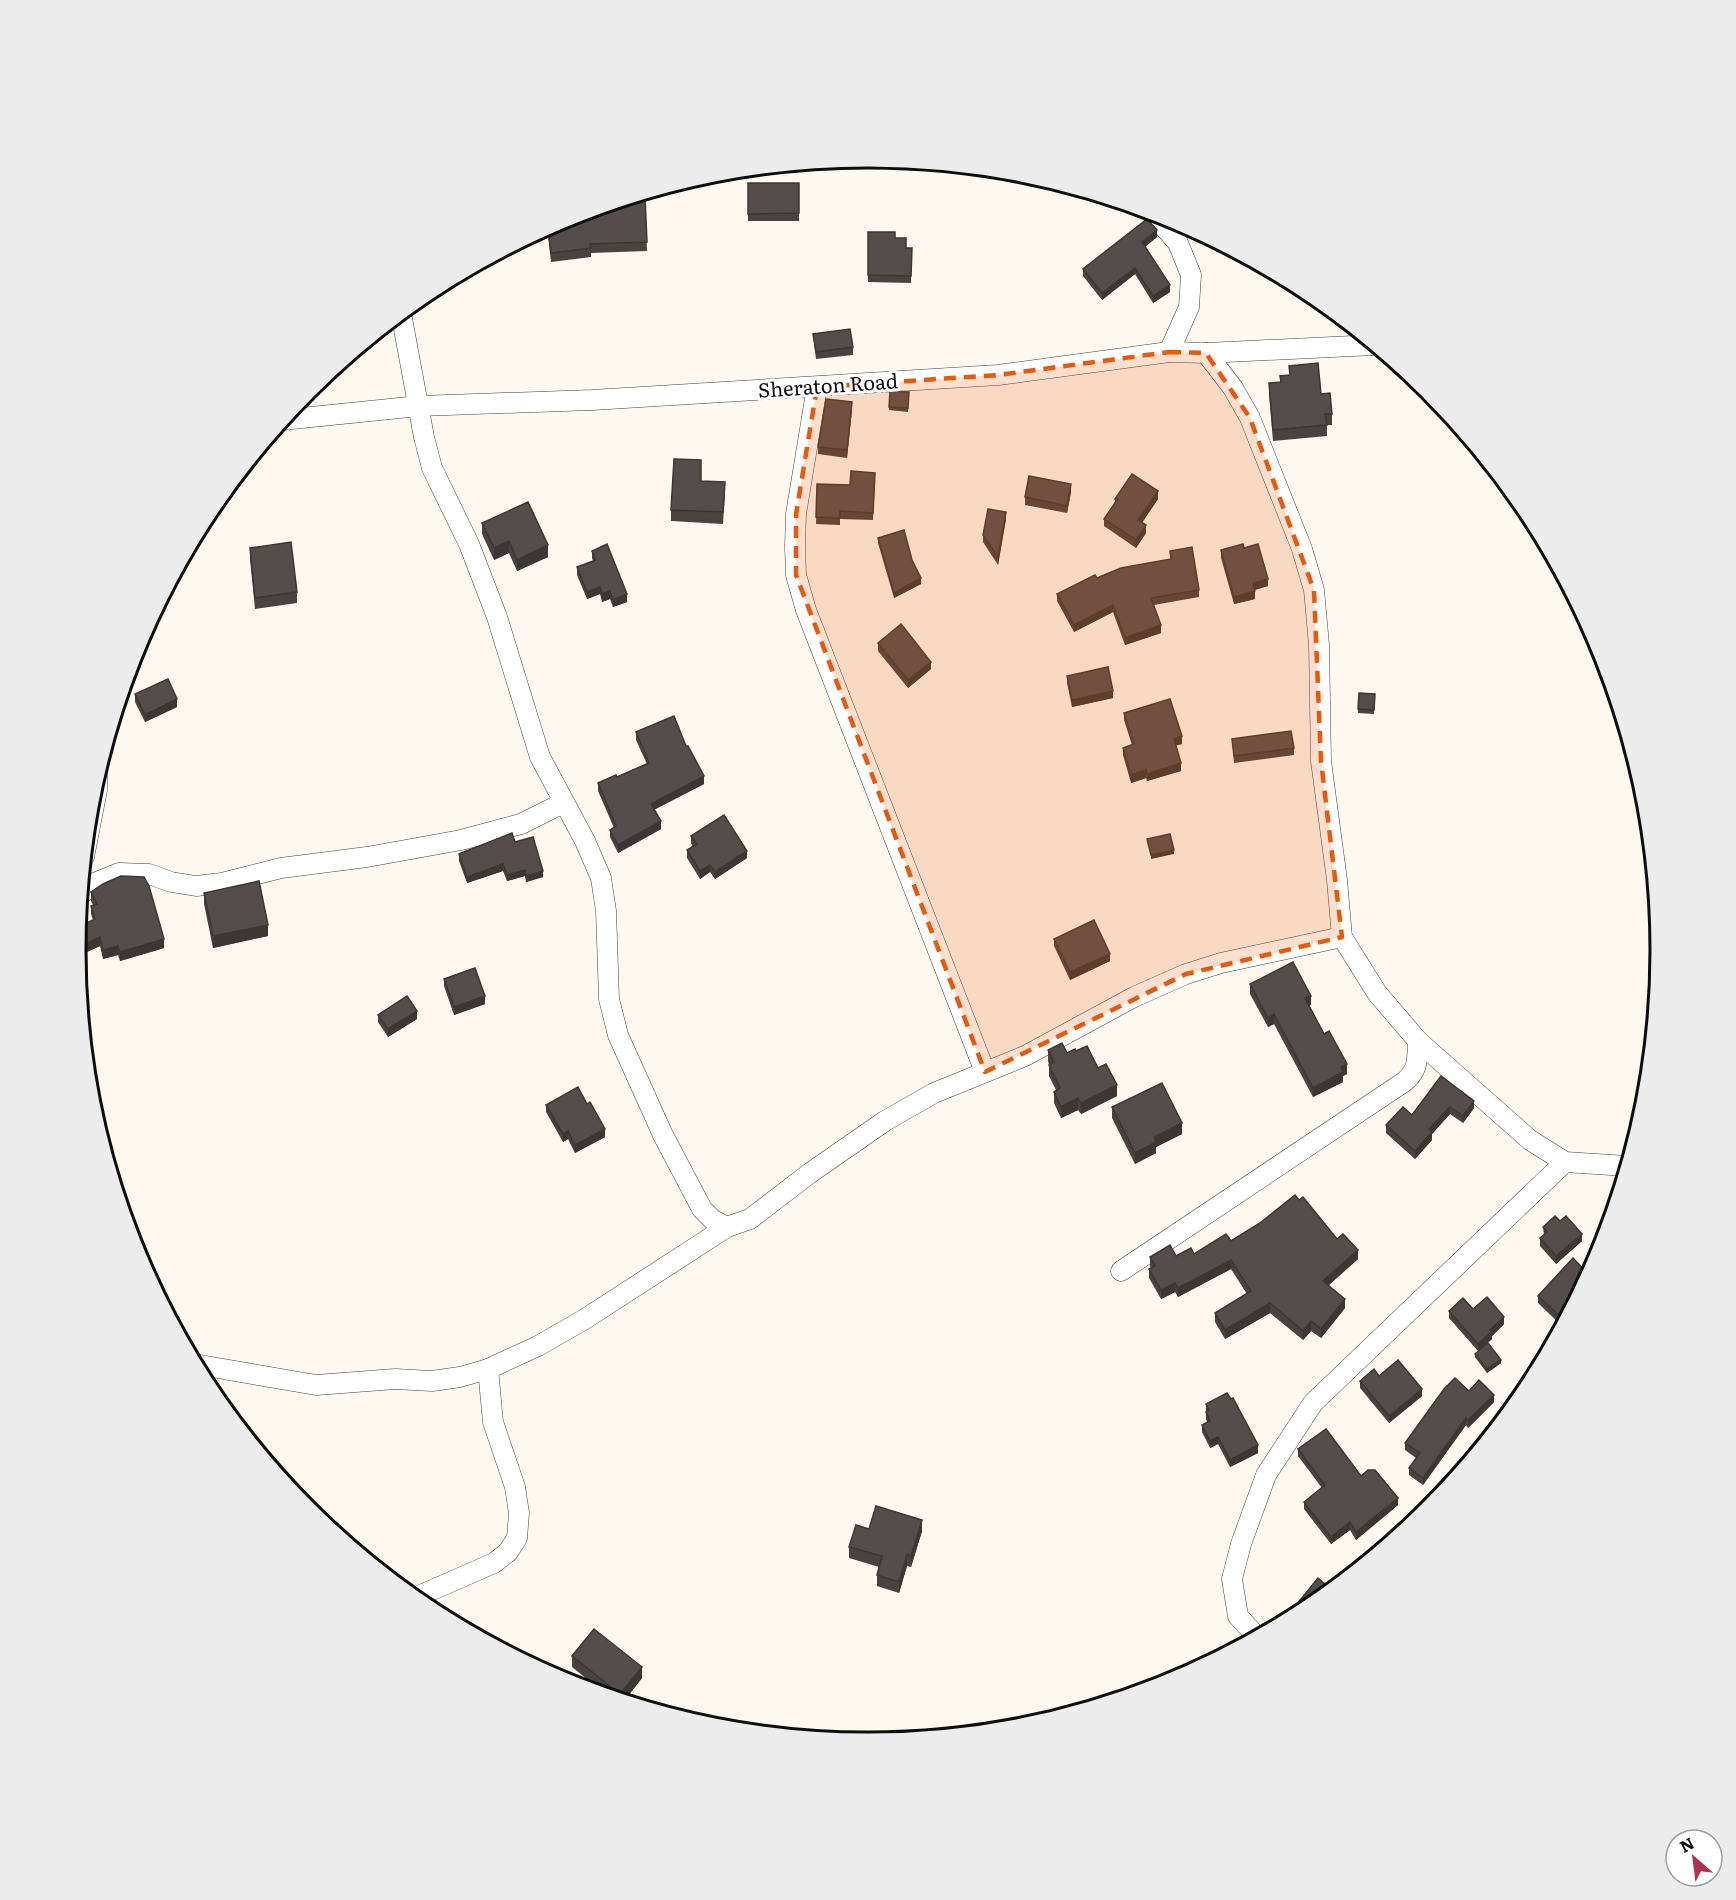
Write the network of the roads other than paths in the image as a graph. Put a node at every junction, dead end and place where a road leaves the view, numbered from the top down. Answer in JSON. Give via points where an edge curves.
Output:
{"nodes":[{"id":1,"x":1162,"y":225,"type":"edge"},
{"id":2,"x":403,"y":321,"type":"edge"},
{"id":3,"x":1364,"y":345,"type":"edge"},
{"id":4,"x":1169,"y":352,"type":"junction"},
{"id":5,"x":1206,"y":353,"type":"junction"},
{"id":6,"x":817,"y":387,"type":"junction"},
{"id":7,"x":418,"y":406,"type":"junction"},
{"id":8,"x":294,"y":419,"type":"edge"},
{"id":9,"x":563,"y":803,"type":"junction"},
{"id":10,"x":88,"y":889,"type":"edge"},
{"id":11,"x":1342,"y":936,"type":"junction"},
{"id":12,"x":1418,"y":1041,"type":"junction"},
{"id":13,"x":985,"y":1072,"type":"junction"},
{"id":14,"x":1565,"y":1162,"type":"junction"},
{"id":15,"x":1620,"y":1166,"type":"edge"},
{"id":16,"x":727,"y":1227,"type":"junction"},
{"id":17,"x":1121,"y":1271,"type":"dead end"},
{"id":18,"x":206,"y":1367,"type":"edge"},
{"id":19,"x":488,"y":1369,"type":"junction"},
{"id":20,"x":423,"y":1594,"type":"edge"},
{"id":21,"x":1252,"y":1632,"type":"edge"}],
"edges":[{"from":1,"to":4,"type":"street","via":[[1178,243],[1191,275],[1189,307]]},
{"from":2,"to":7,"type":"street"},
{"from":3,"to":5,"type":"street","name":"Sheraton Road"},
{"from":4,"to":5,"type":"street","name":"Sheraton Road"},
{"from":4,"to":6,"type":"street","name":"Sheraton Road","via":[[998,375]]},
{"from":5,"to":11,"type":"street","via":[[1250,418],[1302,549],[1314,590],[1321,761]]},
{"from":6,"to":7,"type":"street","name":"Sheraton Road"},
{"from":6,"to":13,"type":"street","via":[[796,514],[796,575],[806,610]]},
{"from":7,"to":8,"type":"street","name":"Sheraton Road"},
{"from":7,"to":9,"type":"street","via":[[432,468],[469,544],[497,617],[540,757]]},
{"from":9,"to":10,"type":"street","via":[[521,824],[461,840],[367,857],[281,868],[196,886],[149,874],[119,873]]},
{"from":9,"to":16,"type":"street","via":[[601,878],[609,999],[618,1035],[702,1209]]},
{"from":11,"to":12,"type":"street","via":[[1377,993]]},
{"from":11,"to":13,"type":"street","via":[[1186,974],[1134,997],[1025,1056]]},
{"from":12,"to":14,"type":"street","via":[[1530,1140]]},
{"from":12,"to":17,"type":"street","via":[[1414,1074],[1404,1082]]},
{"from":13,"to":16,"type":"street","via":[[934,1093],[885,1121],[750,1219]]},
{"from":14,"to":15,"type":"street"},
{"from":14,"to":21,"type":"street","via":[[1313,1403],[1266,1475],[1241,1544],[1232,1579],[1238,1616]]},
{"from":16,"to":19,"type":"street","via":[[538,1347]]},
{"from":18,"to":19,"type":"street","via":[[316,1385],[395,1379],[432,1381]]},
{"from":19,"to":20,"type":"street","via":[[493,1422],[515,1487],[517,1538],[494,1563]]}]}
